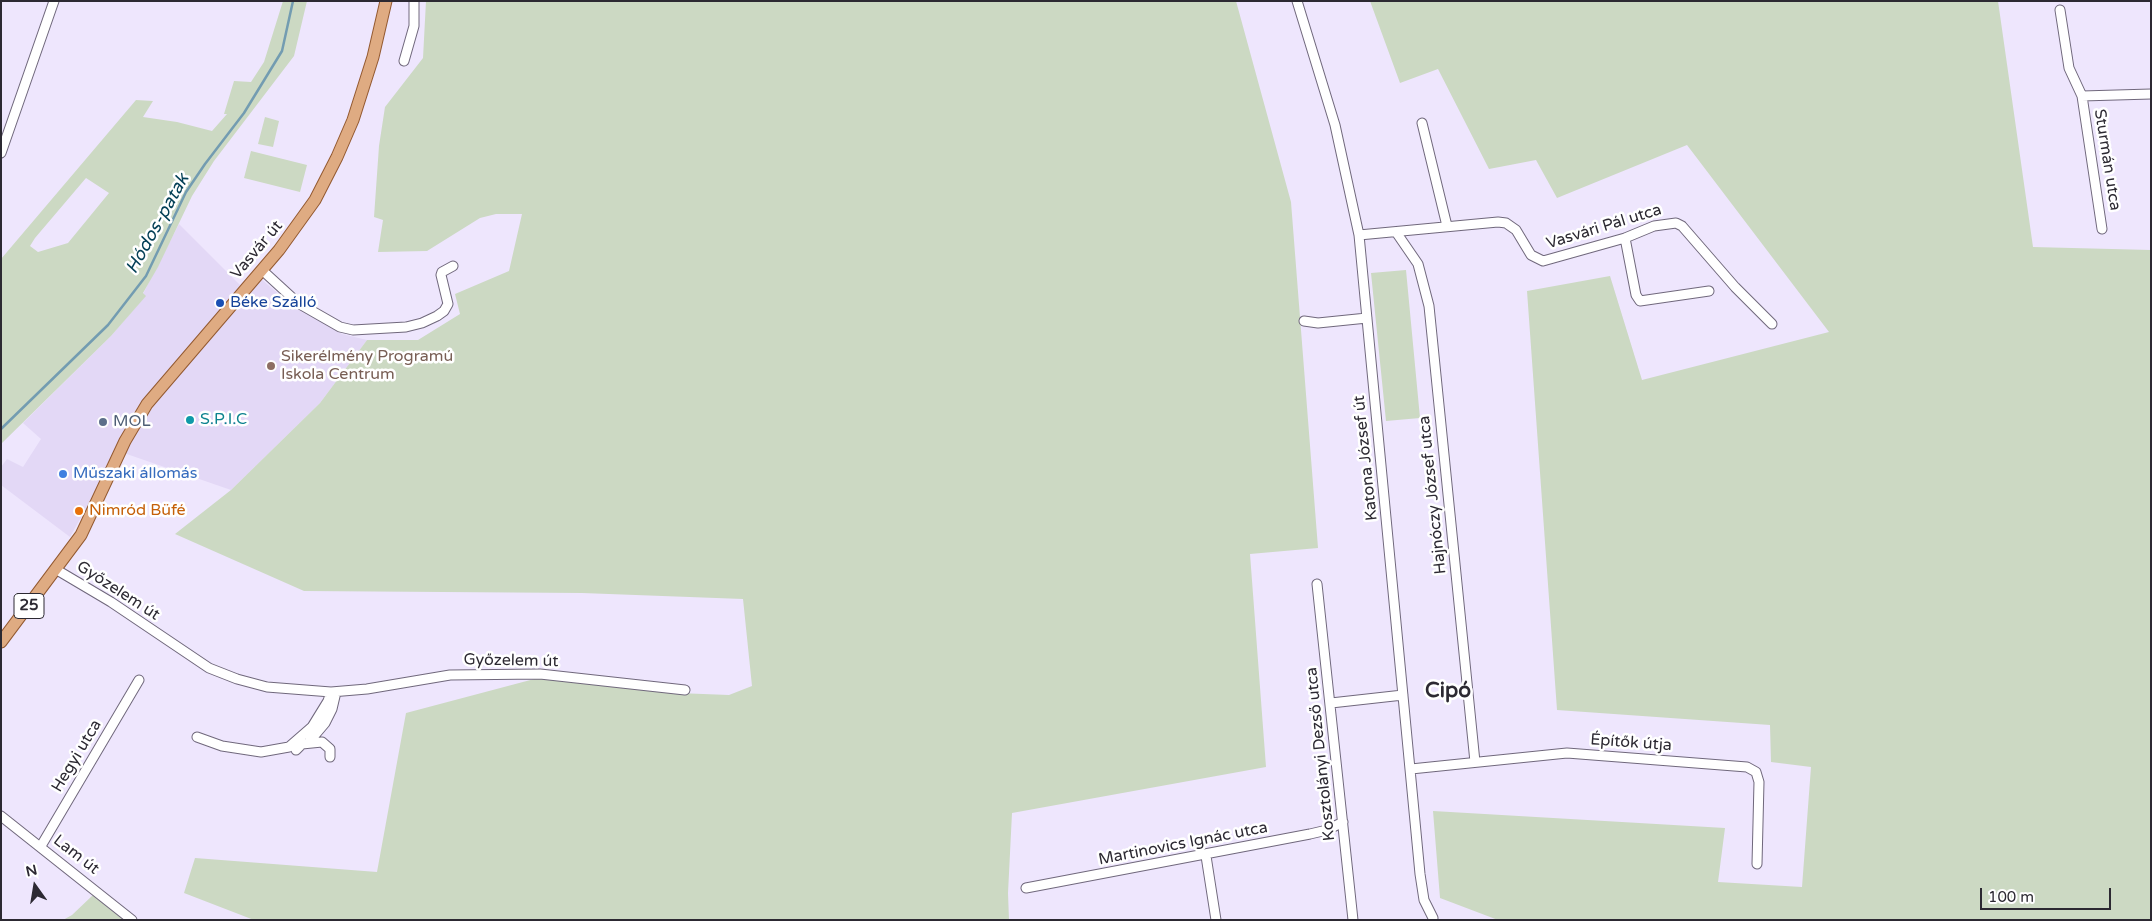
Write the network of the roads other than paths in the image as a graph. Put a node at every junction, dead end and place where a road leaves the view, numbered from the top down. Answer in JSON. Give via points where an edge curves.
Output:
{"nodes":[{"id":1,"x":54,"y":1,"type":"edge"},
{"id":2,"x":386,"y":1,"type":"edge"},
{"id":3,"x":414,"y":1,"type":"edge"},
{"id":4,"x":1298,"y":1,"type":"edge"},
{"id":5,"x":2060,"y":10,"type":"dead end"},
{"id":6,"x":404,"y":62,"type":"dead end"},
{"id":7,"x":2151,"y":94,"type":"edge"},
{"id":8,"x":2082,"y":96,"type":"junction"},
{"id":9,"x":1422,"y":123,"type":"dead end"},
{"id":10,"x":1,"y":153,"type":"edge"},
{"id":11,"x":1447,"y":226,"type":"junction"},
{"id":12,"x":2102,"y":229,"type":"dead end"},
{"id":13,"x":1396,"y":232,"type":"junction"},
{"id":14,"x":1359,"y":235,"type":"junction"},
{"id":15,"x":1625,"y":238,"type":"junction"},
{"id":16,"x":452,"y":266,"type":"dead end"},
{"id":17,"x":262,"y":270,"type":"junction"},
{"id":18,"x":1710,"y":291,"type":"dead end"},
{"id":19,"x":1367,"y":318,"type":"junction"},
{"id":20,"x":1304,"y":321,"type":"dead end"},
{"id":21,"x":1772,"y":324,"type":"dead end"},
{"id":22,"x":57,"y":570,"type":"junction"},
{"id":23,"x":1317,"y":584,"type":"dead end"},
{"id":24,"x":1,"y":642,"type":"edge"},
{"id":25,"x":139,"y":680,"type":"dead end"},
{"id":26,"x":685,"y":690,"type":"dead end"},
{"id":27,"x":333,"y":692,"type":"junction"},
{"id":28,"x":1403,"y":695,"type":"junction"},
{"id":29,"x":1331,"y":703,"type":"junction"},
{"id":30,"x":197,"y":737,"type":"dead end"},
{"id":31,"x":308,"y":743,"type":"junction"},
{"id":32,"x":296,"y":750,"type":"dead end"},
{"id":33,"x":330,"y":757,"type":"dead end"},
{"id":34,"x":1475,"y":762,"type":"junction"},
{"id":35,"x":1411,"y":769,"type":"junction"},
{"id":36,"x":1,"y":816,"type":"edge"},
{"id":37,"x":1343,"y":822,"type":"junction"},
{"id":38,"x":41,"y":846,"type":"junction"},
{"id":39,"x":1206,"y":856,"type":"junction"},
{"id":40,"x":1757,"y":864,"type":"dead end"},
{"id":41,"x":1026,"y":888,"type":"dead end"},
{"id":42,"x":1434,"y":919,"type":"edge"},
{"id":43,"x":132,"y":920,"type":"edge"},
{"id":44,"x":1216,"y":920,"type":"edge"},
{"id":45,"x":1353,"y":920,"type":"edge"}],
"edges":[{"from":1,"to":10,"type":"street"},
{"from":2,"to":17,"type":"main road","name":"Vasvár út","number":"25","via":[[364,88],[334,164],[306,215]]},
{"from":3,"to":6,"type":"street","via":[[414,26]]},
{"from":4,"to":14,"type":"street","name":"Katona József út","via":[[1335,125]]},
{"from":5,"to":8,"type":"street","name":"Sturmán utca","via":[[2069,68]]},
{"from":7,"to":8,"type":"street","name":"Sturmán utca"},
{"from":8,"to":12,"type":"street","name":"Sturmán utca"},
{"from":9,"to":11,"type":"street"},
{"from":11,"to":13,"type":"street","name":"Vasvári Pál utca"},
{"from":11,"to":15,"type":"street","name":"Vasvári Pál utca","via":[[1506,223],[1516,230],[1531,255],[1543,261]]},
{"from":13,"to":14,"type":"street","name":"Vasvári Pál utca"},
{"from":13,"to":34,"type":"street","name":"Hajnóczy József utca","via":[[1418,264],[1429,306]]},
{"from":14,"to":19,"type":"street","name":"Katona József út"},
{"from":15,"to":18,"type":"street","via":[[1636,295],[1640,301]]},
{"from":15,"to":21,"type":"street","name":"Vasvári Pál utca","via":[[1654,226],[1679,224]]},
{"from":16,"to":17,"type":"street","via":[[441,276],[448,304],[444,311],[414,326],[353,330],[340,327],[298,303]]},
{"from":17,"to":22,"type":"main road","name":"Vasvár út","number":"25","via":[[147,404],[125,442],[87,523]]},
{"from":19,"to":20,"type":"street","via":[[1318,323]]},
{"from":19,"to":28,"type":"street","name":"Katona József út"},
{"from":22,"to":24,"type":"main road","number":"25"},
{"from":22,"to":27,"type":"street","name":"Győzelem út","via":[[219,673],[267,687]]},
{"from":23,"to":29,"type":"street","name":"Kosztolányi Dezső utca"},
{"from":25,"to":38,"type":"street","name":"Hegyi utca"},
{"from":26,"to":27,"type":"street","name":"Győzelem út","via":[[540,674],[476,674]]},
{"from":27,"to":30,"type":"street","via":[[312,727],[289,747],[260,752],[222,746]]},
{"from":27,"to":31,"type":"street","via":[[334,704],[325,724]]},
{"from":28,"to":29,"type":"street"},
{"from":28,"to":35,"type":"street","name":"Katona József út"},
{"from":29,"to":37,"type":"street","name":"Kosztolányi Dezső utca"},
{"from":31,"to":32,"type":"street"},
{"from":31,"to":33,"type":"street","via":[[327,744]]},
{"from":34,"to":35,"type":"street","name":"Építők útja"},
{"from":34,"to":40,"type":"street","name":"Építők útja","via":[[1567,753],[1753,768],[1759,782]]},
{"from":35,"to":42,"type":"street","name":"Katona József út","via":[[1424,900]]},
{"from":36,"to":38,"type":"street","name":"Lam út"},
{"from":37,"to":39,"type":"street","name":"Martinovics Ignác utca","via":[[1327,830]]},
{"from":37,"to":45,"type":"street","name":"Kosztolányi Dezső utca"},
{"from":38,"to":43,"type":"street","name":"Lam út"},
{"from":39,"to":41,"type":"street","name":"Martinovics Ignác utca"},
{"from":39,"to":44,"type":"street"}]}
